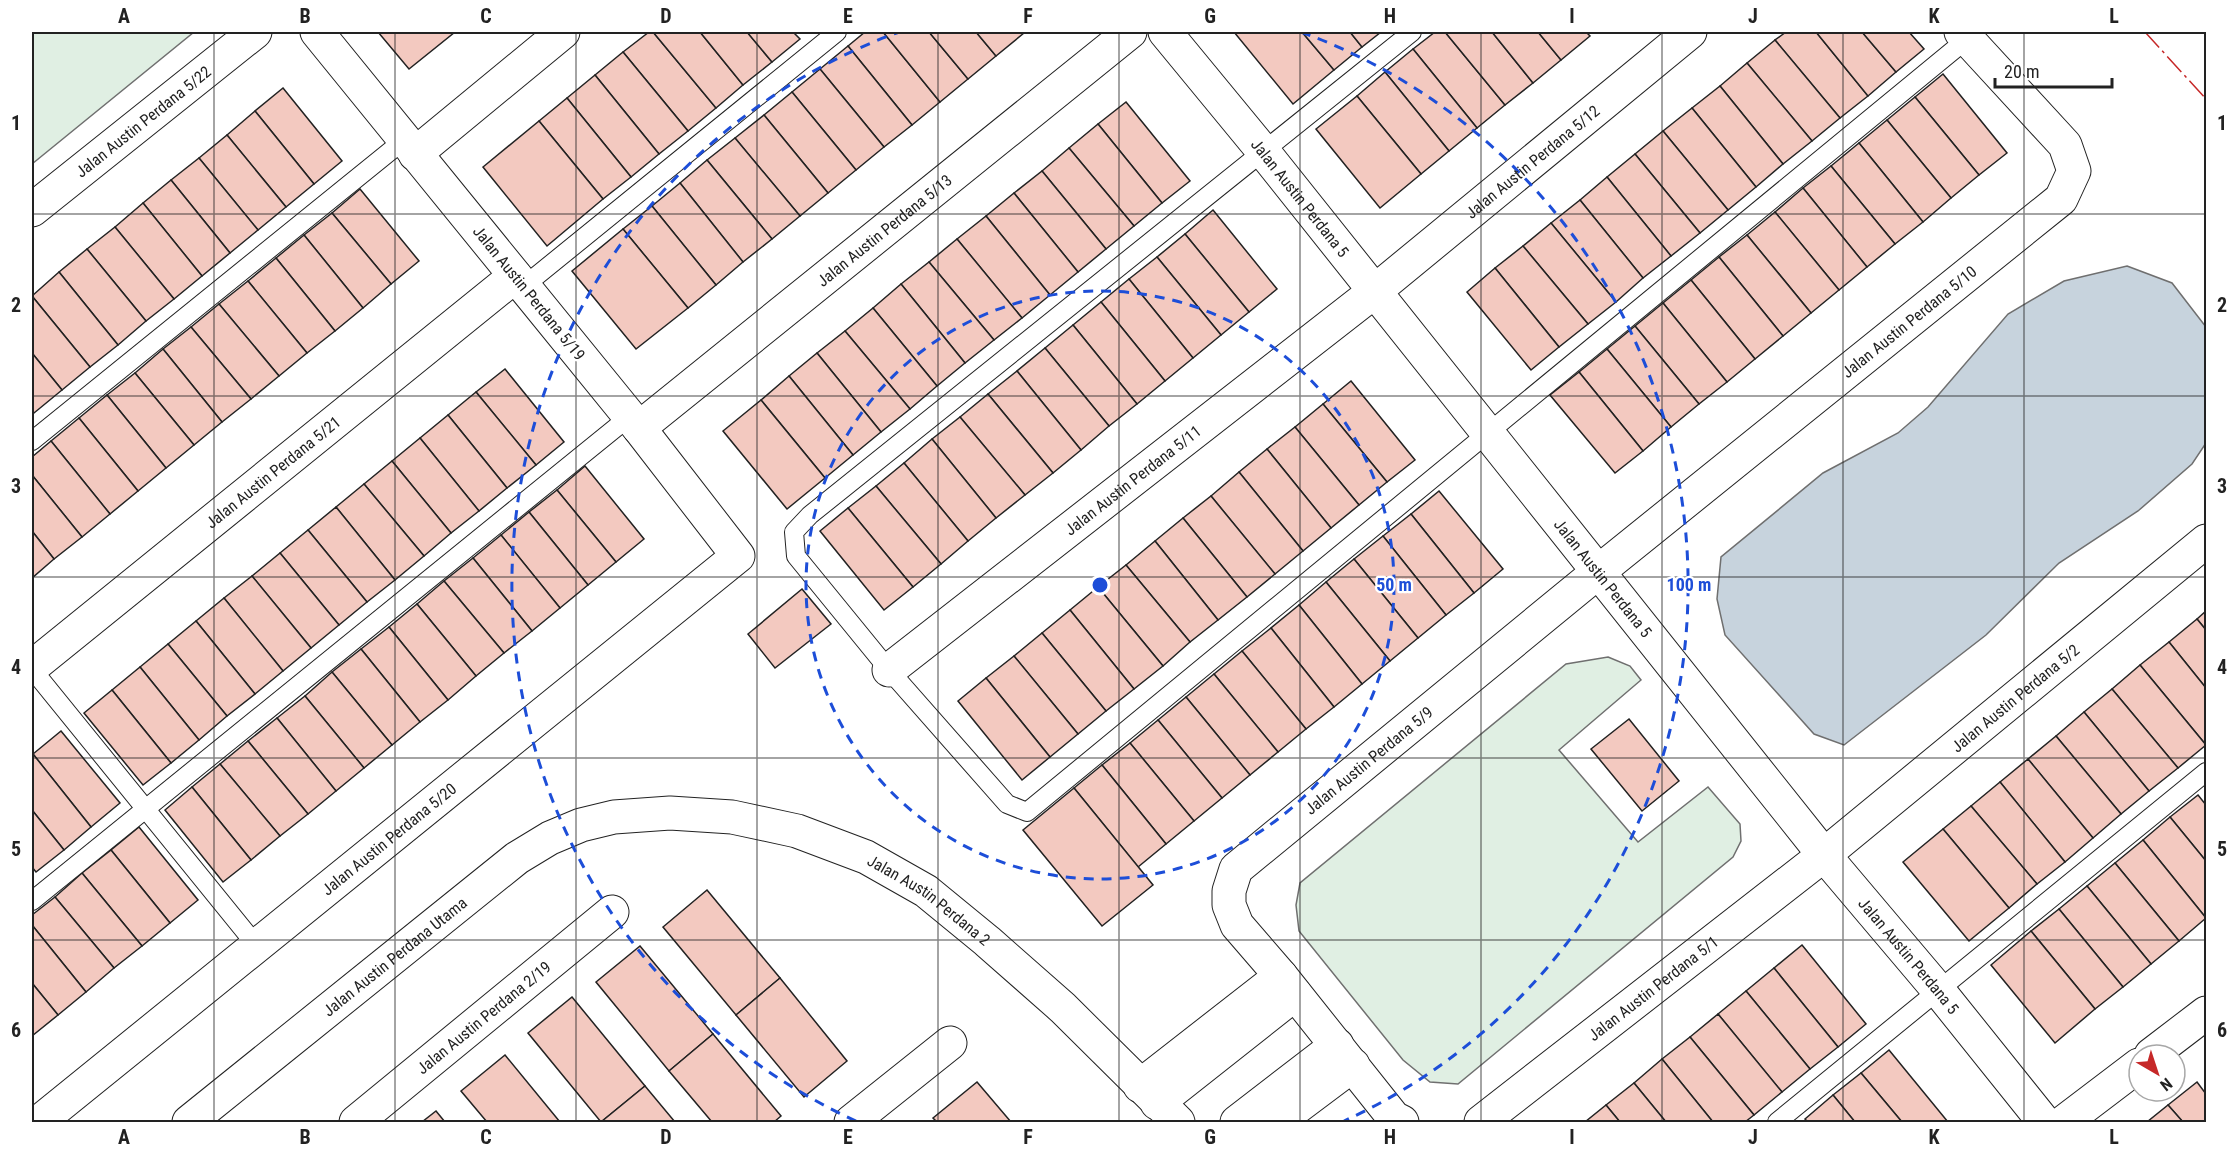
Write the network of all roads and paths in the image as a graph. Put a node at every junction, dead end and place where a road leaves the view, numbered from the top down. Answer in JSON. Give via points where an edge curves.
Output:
{"nodes":[{"id":1,"x":255,"y":32,"type":"edge"},
{"id":2,"x":317,"y":32,"type":"edge"},
{"id":3,"x":563,"y":32,"type":"edge"},
{"id":4,"x":837,"y":32,"type":"edge"},
{"id":5,"x":1130,"y":32,"type":"edge"},
{"id":6,"x":1165,"y":32,"type":"edge"},
{"id":7,"x":1412,"y":32,"type":"edge"},
{"id":8,"x":1690,"y":32,"type":"edge"},
{"id":9,"x":1964,"y":35,"type":"edge"},
{"id":10,"x":410,"y":147,"type":"junction"},
{"id":11,"x":1263,"y":151,"type":"junction"},
{"id":12,"x":32,"y":210,"type":"edge"},
{"id":13,"x":520,"y":281,"type":"junction"},
{"id":14,"x":1375,"y":291,"type":"junction"},
{"id":15,"x":634,"y":423,"type":"junction"},
{"id":16,"x":1488,"y":433,"type":"junction"},
{"id":17,"x":32,"y":441,"type":"edge"},
{"id":18,"x":2206,"y":541,"type":"edge"},
{"id":19,"x":738,"y":556,"type":"joint"},
{"id":20,"x":1598,"y":572,"type":"junction"},
{"id":21,"x":32,"y":668,"type":"edge"},
{"id":22,"x":889,"y":670,"type":"junction"},
{"id":23,"x":2206,"y":772,"type":"edge"},
{"id":24,"x":144,"y":808,"type":"junction"},
{"id":25,"x":614,"y":817,"type":"joint"},
{"id":26,"x":1824,"y":855,"type":"junction"},
{"id":27,"x":32,"y":900,"type":"edge"},
{"id":28,"x":612,"y":912,"type":"dead end"},
{"id":29,"x":256,"y":945,"type":"junction"},
{"id":30,"x":1288,"y":985,"type":"junction"},
{"id":31,"x":1939,"y":991,"type":"junction"},
{"id":32,"x":2206,"y":1013,"type":"edge"},
{"id":33,"x":950,"y":1042,"type":"dead end"},
{"id":34,"x":2167,"y":1043,"type":"edge"},
{"id":35,"x":1345,"y":1055,"type":"junction"},
{"id":36,"x":2127,"y":1074,"type":"edge"},
{"id":37,"x":1158,"y":1104,"type":"edge"},
{"id":38,"x":39,"y":1122,"type":"edge"},
{"id":39,"x":189,"y":1122,"type":"edge"},
{"id":40,"x":356,"y":1122,"type":"edge"},
{"id":41,"x":851,"y":1122,"type":"edge"},
{"id":42,"x":1237,"y":1122,"type":"edge"},
{"id":43,"x":1277,"y":1122,"type":"edge"},
{"id":44,"x":1402,"y":1122,"type":"edge"},
{"id":45,"x":1481,"y":1122,"type":"edge"},
{"id":46,"x":1777,"y":1122,"type":"edge"},
{"id":47,"x":2044,"y":1122,"type":"edge"},
{"id":48,"x":2064,"y":1122,"type":"edge"}],
"edges":[{"from":1,"to":12,"type":"street","name":"Jalan Austin Perdana 5/22"},
{"from":2,"to":10,"type":"street","name":"Jalan Austin Perdana 5/19"},
{"from":3,"to":10,"type":"street"},
{"from":4,"to":13,"type":"lane"},
{"from":5,"to":15,"type":"street","name":"Jalan Austin Perdana 5/13"},
{"from":6,"to":11,"type":"street","name":"Jalan Austin Perdana 5"},
{"from":7,"to":11,"type":"lane"},
{"from":8,"to":14,"type":"street","name":"Jalan Austin Perdana 5/12"},
{"from":9,"to":16,"type":"lane"},
{"from":9,"to":20,"type":"street","name":"Jalan Austin Perdana 5/10","via":[[2065,145],[2074,171],[2061,200]]},
{"from":10,"to":13,"type":"street","name":"Jalan Austin Perdana 5/19"},
{"from":10,"to":17,"type":"lane"},
{"from":11,"to":14,"type":"street","name":"Jalan Austin Perdana 5"},
{"from":11,"to":22,"type":"lane","via":[[810,515],[794,532],[796,556]]},
{"from":13,"to":15,"type":"street","name":"Jalan Austin Perdana 5/19"},
{"from":13,"to":21,"type":"street","name":"Jalan Austin Perdana 5/21"},
{"from":14,"to":16,"type":"street","name":"Jalan Austin Perdana 5"},
{"from":14,"to":22,"type":"street","name":"Jalan Austin Perdana 5/11"},
{"from":15,"to":19,"type":"street","name":"Jalan Austin Perdana 5/19"},
{"from":15,"to":24,"type":"lane"},
{"from":16,"to":20,"type":"street","name":"Jalan Austin Perdana 5"},
{"from":16,"to":22,"type":"lane","via":[[1027,812],[1007,804]]},
{"from":18,"to":26,"type":"street","name":"Jalan Austin Perdana 5/2"},
{"from":19,"to":29,"type":"street","name":"Jalan Austin Perdana 5/20"},
{"from":20,"to":26,"type":"street","name":"Jalan Austin Perdana 5"},
{"from":20,"to":30,"type":"street","name":"Jalan Austin Perdana 5/9","via":[[1236,869],[1229,905],[1237,925]]},
{"from":21,"to":24,"type":"lane"},
{"from":23,"to":31,"type":"lane"},
{"from":24,"to":27,"type":"lane"},
{"from":24,"to":29,"type":"lane"},
{"from":25,"to":37,"type":"street","name":"Jalan Austin Perdana 2","via":[[670,813],[732,817],[797,831],[866,857],[926,891],[987,940],[1063,1008]]},
{"from":25,"to":39,"type":"street","name":"Jalan Austin Perdana Utama","via":[[550,838],[518,858]]},
{"from":26,"to":31,"type":"street","name":"Jalan Austin Perdana 5"},
{"from":26,"to":45,"type":"street","name":"Jalan Austin Perdana 5/1"},
{"from":28,"to":40,"type":"street","name":"Jalan Austin Perdana 2/19"},
{"from":29,"to":38,"type":"street","name":"Jalan Austin Perdana 5/20"},
{"from":30,"to":35,"type":"street","name":"Jalan Austin Perdana 5/9"},
{"from":30,"to":37,"type":"street"},
{"from":31,"to":46,"type":"lane"},
{"from":31,"to":47,"type":"street","name":"Jalan Austin Perdana 5"},
{"from":32,"to":34,"type":"street"},
{"from":33,"to":41,"type":"street"},
{"from":35,"to":42,"type":"street"},
{"from":35,"to":43,"type":"street"},
{"from":35,"to":44,"type":"street","via":[[1394,1118]]},
{"from":36,"to":48,"type":"street"}]}
